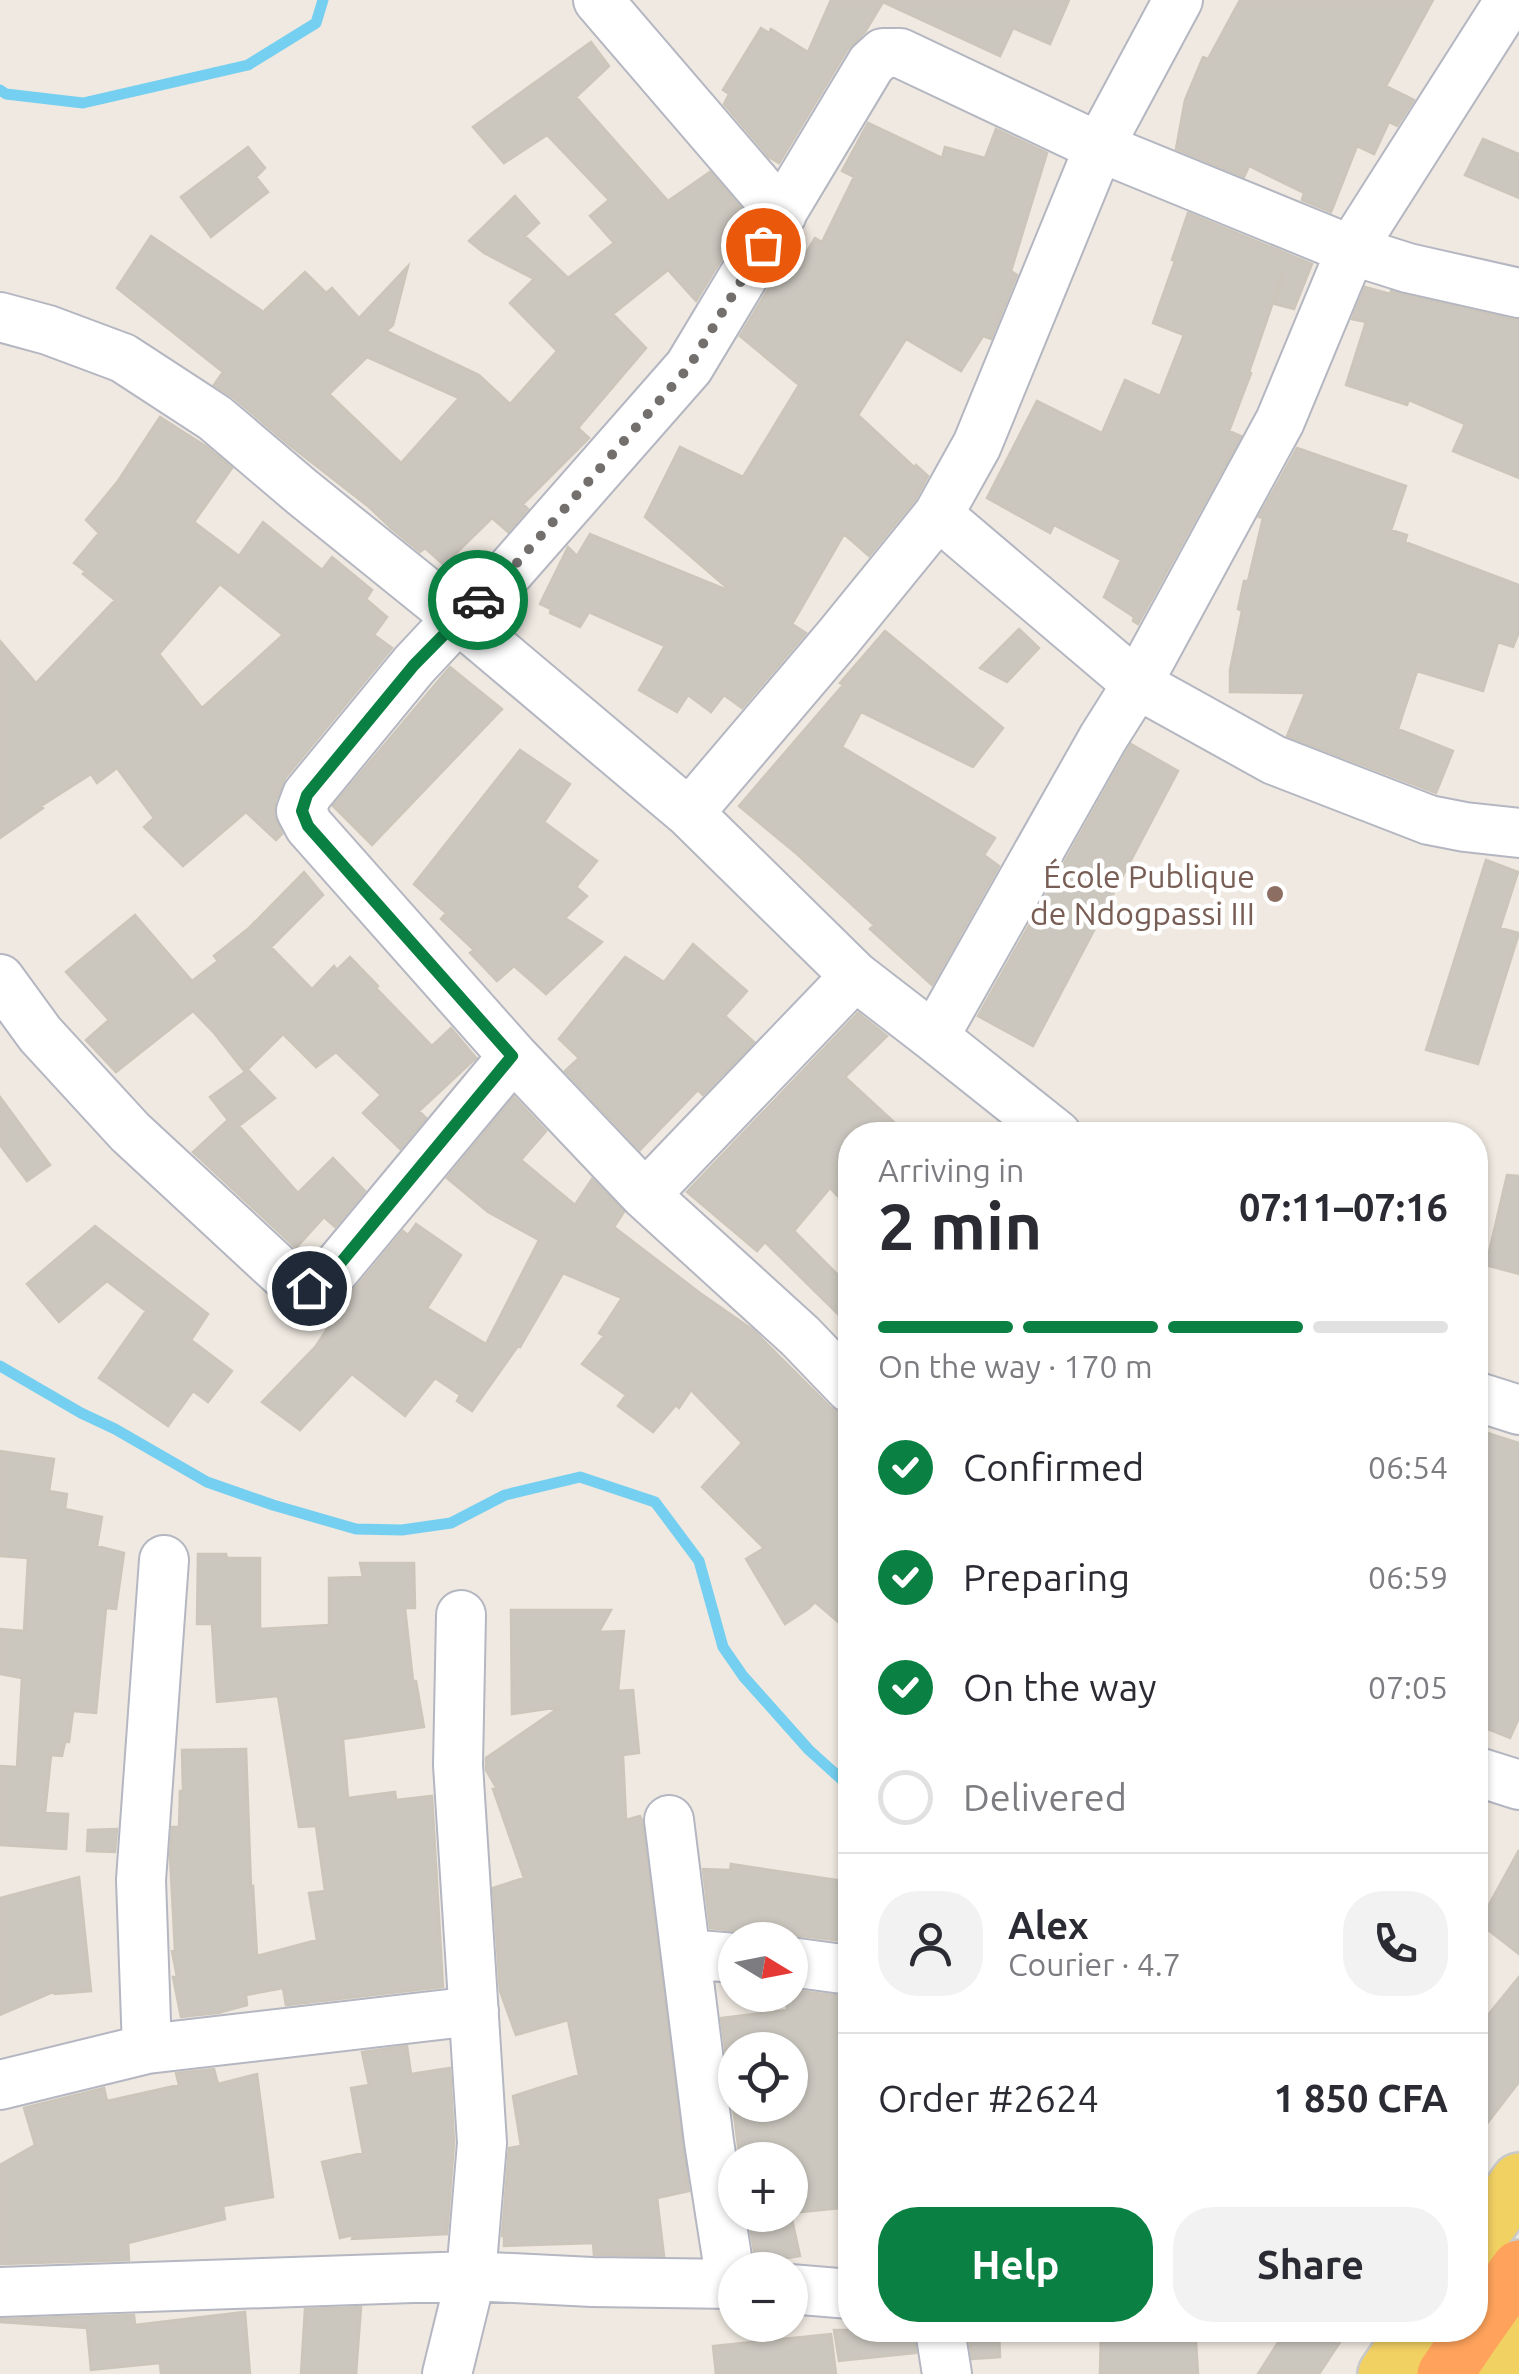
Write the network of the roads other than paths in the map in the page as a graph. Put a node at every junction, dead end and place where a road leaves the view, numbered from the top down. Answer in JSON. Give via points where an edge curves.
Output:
{"nodes":[{"id":1,"x":598,"y":0,"type":"edge"},
{"id":2,"x":1178,"y":0,"type":"edge"},
{"id":3,"x":1510,"y":0,"type":"edge"},
{"id":4,"x":1099,"y":147,"type":"junction"},
{"id":5,"x":782,"y":214,"type":"junction"},
{"id":6,"x":1351,"y":250,"type":"junction"},
{"id":7,"x":1519,"y":294,"type":"edge"},
{"id":8,"x":0,"y":318,"type":"edge"},
{"id":9,"x":938,"y":515,"type":"junction"},
{"id":10,"x":458,"y":618,"type":"junction"},
{"id":11,"x":1138,"y":684,"type":"junction"},
{"id":12,"x":689,"y":813,"type":"junction"},
{"id":13,"x":1519,"y":834,"type":"edge"},
{"id":14,"x":855,"y":976,"type":"junction"},
{"id":15,"x":0,"y":979,"type":"edge"},
{"id":16,"x":934,"y":1036,"type":"junction"},
{"id":17,"x":512,"y":1056,"type":"junction"},
{"id":18,"x":1040,"y":1122,"type":"edge"},
{"id":19,"x":645,"y":1194,"type":"junction"},
{"id":20,"x":838,"y":1376,"type":"edge"},
{"id":21,"x":1488,"y":1400,"type":"edge"},
{"id":22,"x":1519,"y":1410,"type":"edge"},
{"id":23,"x":164,"y":1560,"type":"dead end"},
{"id":24,"x":461,"y":1615,"type":"dead end"},
{"id":25,"x":1488,"y":1776,"type":"edge"},
{"id":26,"x":1519,"y":1785,"type":"edge"},
{"id":27,"x":670,"y":1820,"type":"dead end"},
{"id":28,"x":686,"y":1954,"type":"junction"},
{"id":29,"x":718,"y":1957,"type":"edge"},
{"id":30,"x":808,"y":1964,"type":"edge"},
{"id":31,"x":838,"y":1968,"type":"edge"},
{"id":32,"x":474,"y":2011,"type":"junction"},
{"id":33,"x":146,"y":2049,"type":"junction"},
{"id":34,"x":0,"y":2085,"type":"edge"},
{"id":35,"x":1519,"y":2181,"type":"edge"},
{"id":36,"x":1488,"y":2225,"type":"edge"},
{"id":37,"x":728,"y":2252,"type":"edge"},
{"id":38,"x":1519,"y":2268,"type":"edge"},
{"id":39,"x":471,"y":2276,"type":"junction"},
{"id":40,"x":718,"y":2284,"type":"edge"},
{"id":41,"x":808,"y":2290,"type":"edge"},
{"id":42,"x":0,"y":2292,"type":"edge"},
{"id":43,"x":838,"y":2293,"type":"edge"},
{"id":44,"x":1488,"y":2312,"type":"edge"},
{"id":45,"x":1519,"y":2336,"type":"edge"},
{"id":46,"x":942,"y":2342,"type":"edge"},
{"id":47,"x":1408,"y":2342,"type":"edge"},
{"id":48,"x":1467,"y":2342,"type":"edge"},
{"id":49,"x":447,"y":2374,"type":"edge"},
{"id":50,"x":947,"y":2374,"type":"edge"},
{"id":51,"x":1386,"y":2374,"type":"edge"},
{"id":52,"x":1444,"y":2374,"type":"edge"},
{"id":53,"x":1493,"y":2374,"type":"edge"}],
"edges":[{"from":1,"to":5,"type":"street"},
{"from":2,"to":4,"type":"street"},
{"from":3,"to":6,"type":"street"},
{"from":4,"to":5,"type":"street","via":[[900,54],[882,53]]},
{"from":4,"to":6,"type":"street"},
{"from":4,"to":9,"type":"street","via":[[977,445]]},
{"from":5,"to":10,"type":"street","via":[[689,367],[509,572]]},
{"from":6,"to":7,"type":"street"},
{"from":6,"to":11,"type":"street","via":[[1280,422]]},
{"from":8,"to":10,"type":"street","via":[[123,358],[215,418]]},
{"from":9,"to":11,"type":"street"},
{"from":9,"to":12,"type":"street"},
{"from":10,"to":12,"type":"street"},
{"from":10,"to":17,"type":"street","via":[[307,795],[302,811],[308,826]]},
{"from":11,"to":13,"type":"street","via":[[1274,760],[1429,820]]},
{"from":11,"to":16,"type":"street"},
{"from":12,"to":14,"type":"street"},
{"from":14,"to":16,"type":"street"},
{"from":14,"to":19,"type":"street"},
{"from":15,"to":17,"type":"street","via":[[40,1034],[130,1132],[293,1283],[309,1288],[324,1283]]},
{"from":16,"to":18,"type":"street"},
{"from":17,"to":19,"type":"street"},
{"from":19,"to":20,"type":"street"},
{"from":21,"to":22,"type":"street"},
{"from":23,"to":33,"type":"street","via":[[141,1880]]},
{"from":24,"to":32,"type":"street","via":[[458,1765]]},
{"from":25,"to":26,"type":"street"},
{"from":27,"to":28,"type":"street"},
{"from":28,"to":29,"type":"street"},
{"from":28,"to":37,"type":"street"},
{"from":30,"to":31,"type":"street"},
{"from":32,"to":33,"type":"street"},
{"from":32,"to":39,"type":"street","via":[[482,2143]]},
{"from":33,"to":34,"type":"street"},
{"from":35,"to":36,"type":"main road"},
{"from":38,"to":44,"type":"highway"},
{"from":39,"to":40,"type":"street"},
{"from":39,"to":42,"type":"street"},
{"from":39,"to":49,"type":"street"},
{"from":41,"to":43,"type":"street"},
{"from":45,"to":53,"type":"main road"},
{"from":46,"to":50,"type":"street"},
{"from":47,"to":51,"type":"main road"},
{"from":48,"to":52,"type":"highway"}]}
